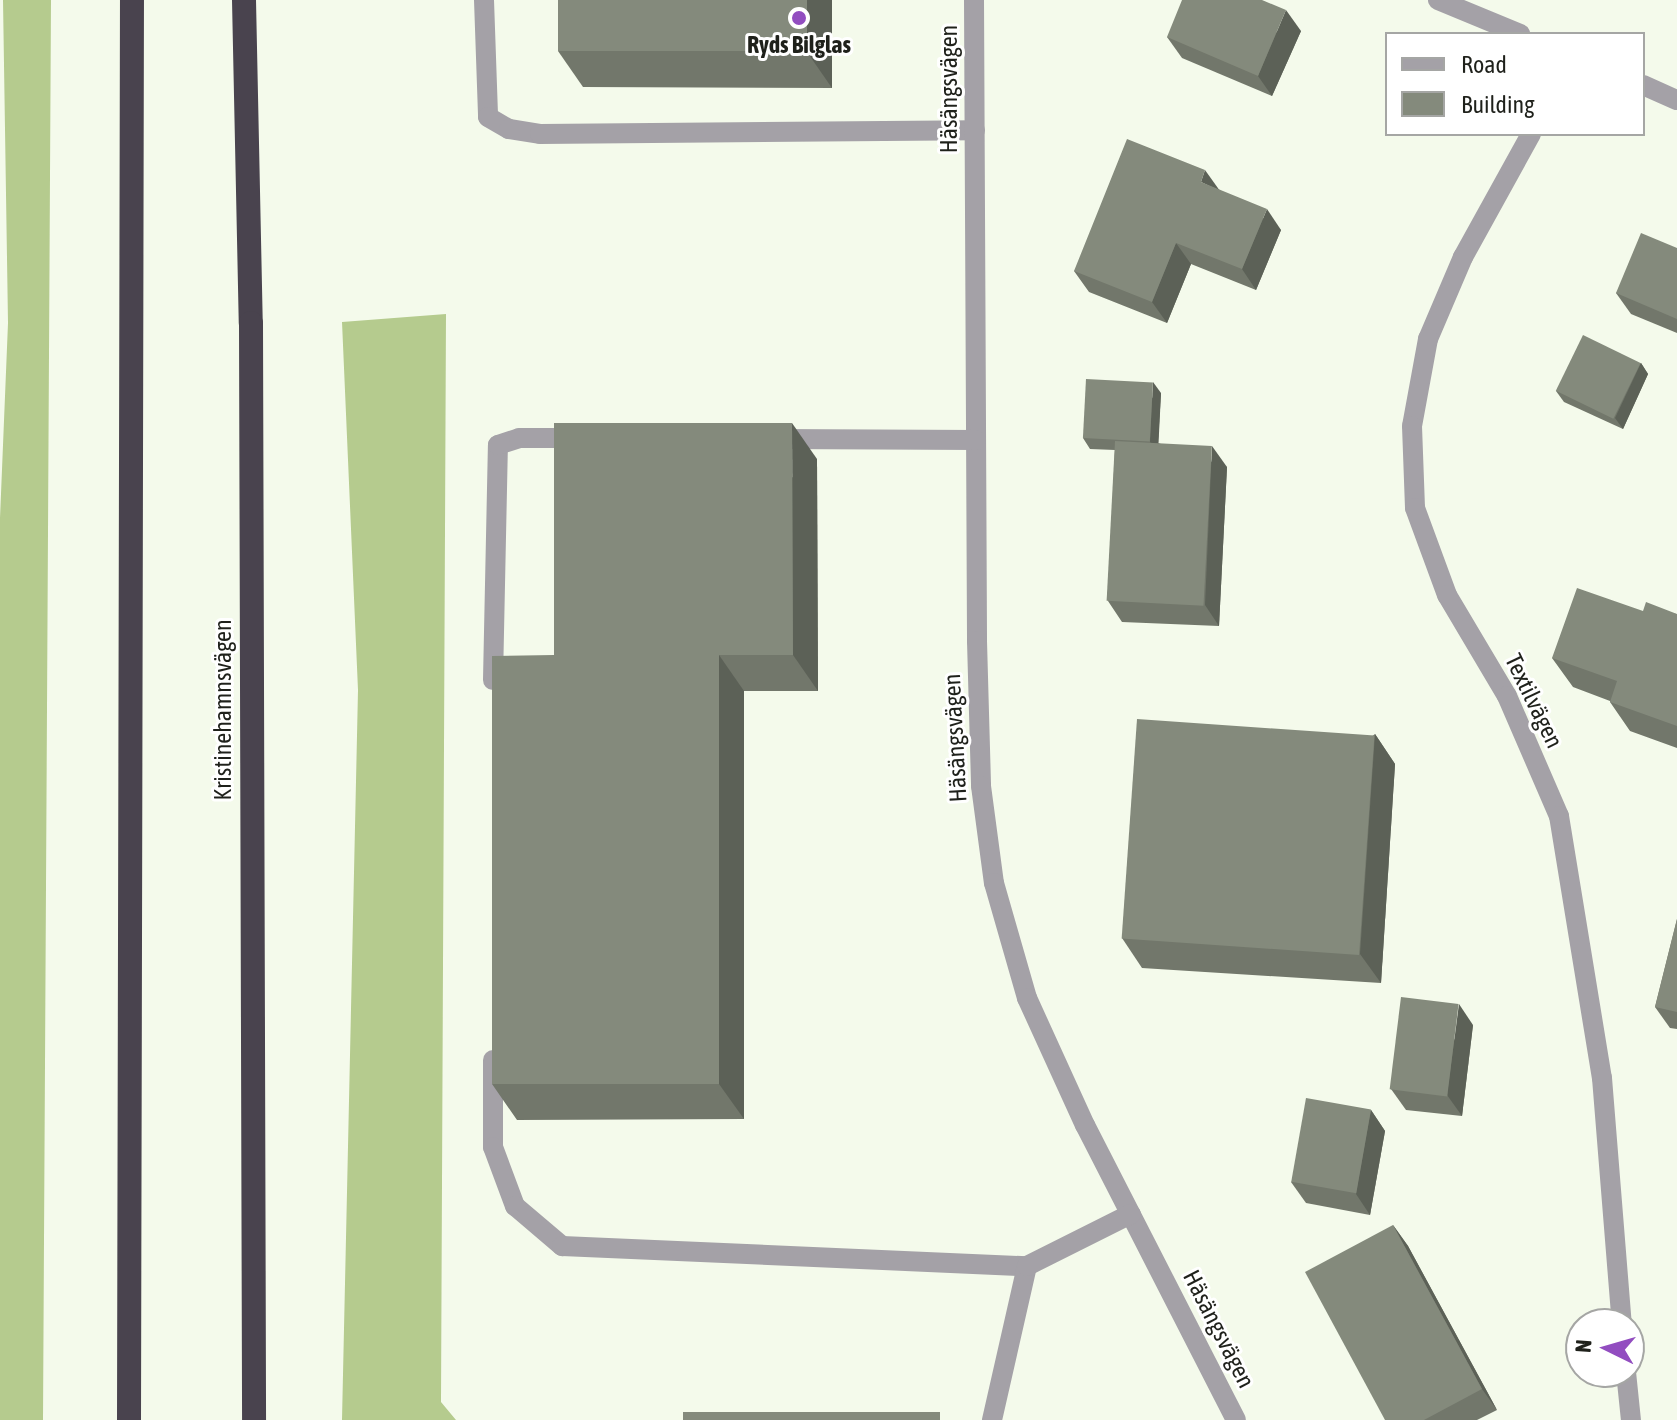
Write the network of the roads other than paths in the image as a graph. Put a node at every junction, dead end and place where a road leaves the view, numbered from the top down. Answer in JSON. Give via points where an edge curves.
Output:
{"nodes":[{"id":1,"x":132,"y":0,"type":"edge"},
{"id":2,"x":244,"y":0,"type":"edge"},
{"id":3,"x":484,"y":0,"type":"edge"},
{"id":4,"x":974,"y":0,"type":"edge"},
{"id":5,"x":1438,"y":0,"type":"edge"},
{"id":6,"x":1515,"y":32,"type":"edge"},
{"id":7,"x":1645,"y":86,"type":"edge"},
{"id":8,"x":1677,"y":100,"type":"edge"},
{"id":9,"x":975,"y":130,"type":"junction"},
{"id":10,"x":1530,"y":136,"type":"edge"},
{"id":11,"x":598,"y":438,"type":"edge"},
{"id":12,"x":756,"y":439,"type":"edge"},
{"id":13,"x":976,"y":440,"type":"junction"},
{"id":14,"x":493,"y":705,"type":"edge"},
{"id":15,"x":493,"y":1036,"type":"edge"},
{"id":16,"x":1131,"y":1214,"type":"junction"},
{"id":17,"x":1027,"y":1266,"type":"junction"},
{"id":18,"x":1621,"y":1308,"type":"edge"},
{"id":19,"x":1628,"y":1388,"type":"edge"},
{"id":20,"x":129,"y":1420,"type":"edge"},
{"id":21,"x":254,"y":1420,"type":"edge"},
{"id":22,"x":992,"y":1420,"type":"edge"},
{"id":23,"x":1236,"y":1420,"type":"edge"},
{"id":24,"x":1631,"y":1420,"type":"edge"}],
"edges":[{"from":1,"to":20,"type":"highway"},
{"from":2,"to":21,"type":"highway","name":"Kristinehamnsvägen","via":[[251,338]]},
{"from":3,"to":9,"type":"street","via":[[488,117],[509,129],[540,134]]},
{"from":4,"to":9,"type":"street","name":"Häsängsvägen"},
{"from":5,"to":6,"type":"street"},
{"from":7,"to":8,"type":"street"},
{"from":9,"to":13,"type":"street","name":"Häsängsvägen"},
{"from":10,"to":18,"type":"street","name":"Textilvägen","via":[[1463,257],[1428,339],[1412,426],[1415,508],[1447,595],[1507,696],[1559,816],[1602,1078]]},
{"from":11,"to":14,"type":"street","via":[[519,438],[498,445],[493,468]]},
{"from":12,"to":13,"type":"street"},
{"from":13,"to":16,"type":"street","name":"Häsängsvägen","via":[[981,786],[994,883],[1027,998]]},
{"from":15,"to":17,"type":"street","via":[[493,1147],[515,1206],[562,1246]]},
{"from":16,"to":17,"type":"street"},
{"from":16,"to":23,"type":"street","name":"Häsängsvägen"},
{"from":17,"to":22,"type":"street"},
{"from":19,"to":24,"type":"street"}]}
